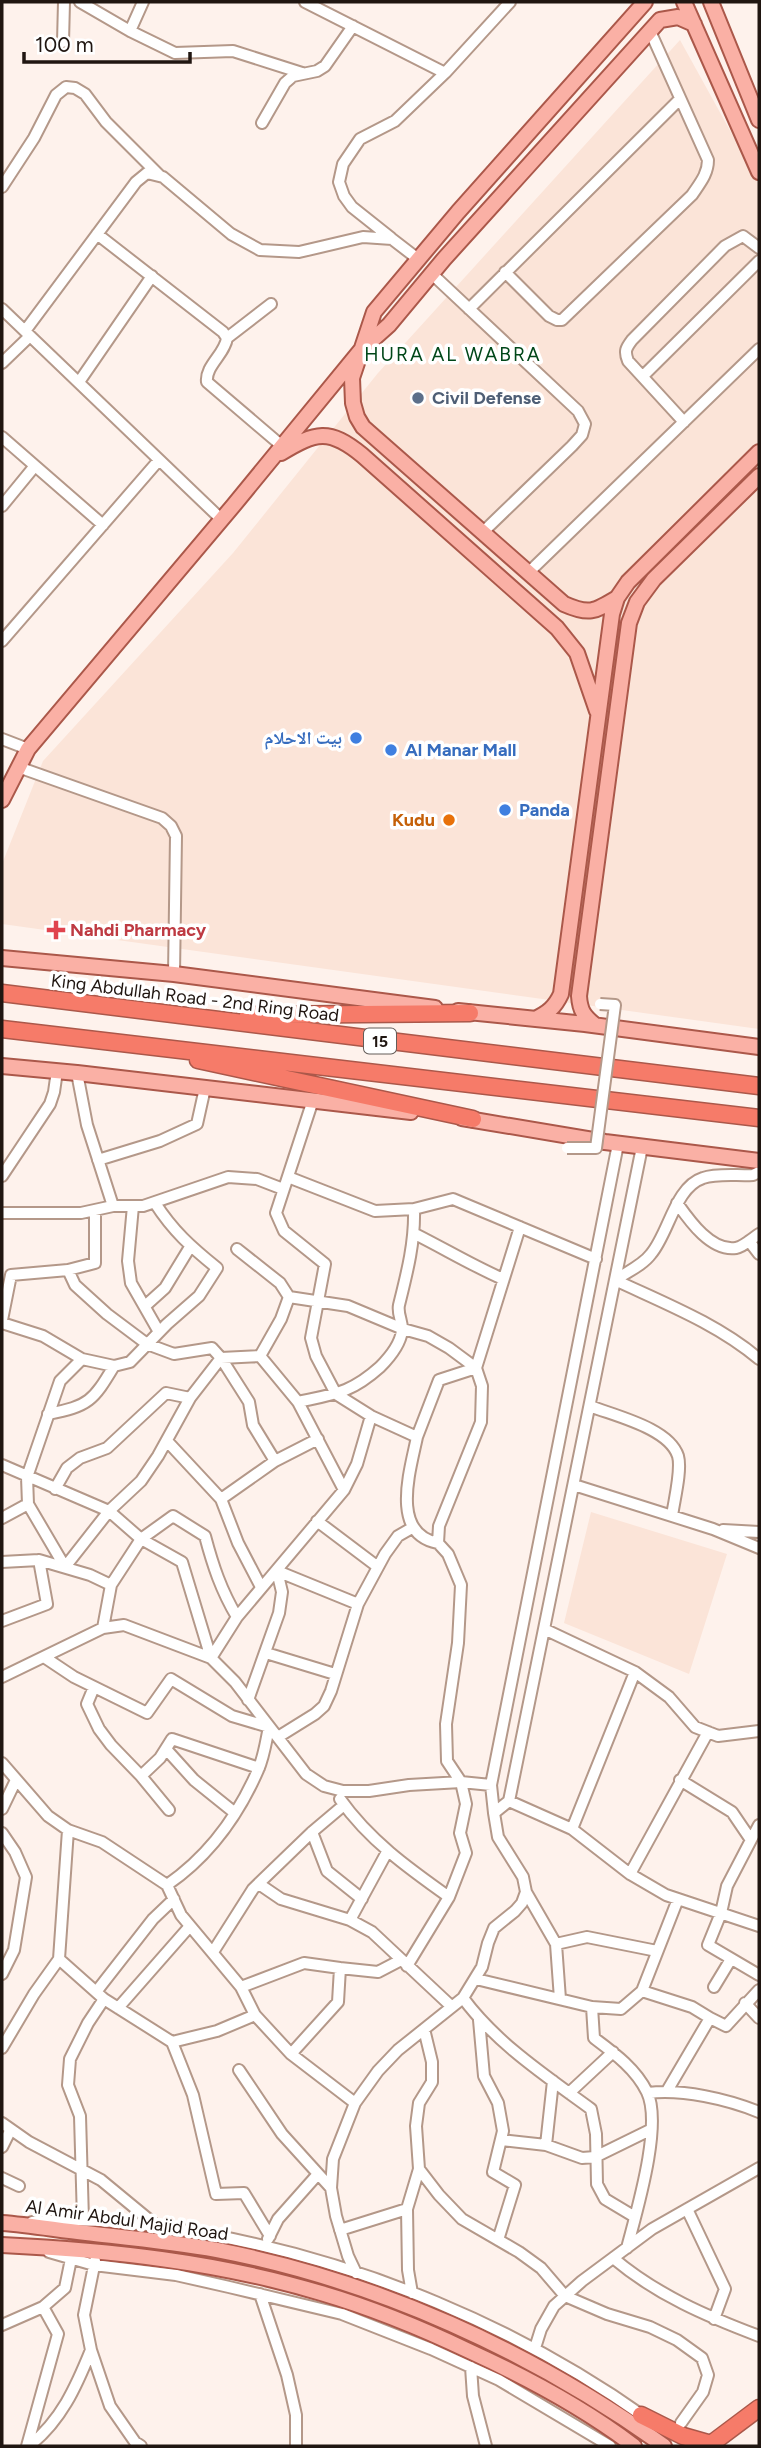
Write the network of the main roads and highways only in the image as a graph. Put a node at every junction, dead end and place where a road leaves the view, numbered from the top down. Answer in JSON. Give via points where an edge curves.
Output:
{"nodes":[{"id":1,"x":645,"y":2,"type":"edge"},
{"id":2,"x":684,"y":2,"type":"edge"},
{"id":3,"x":711,"y":2,"type":"edge"},
{"id":4,"x":694,"y":24,"type":"junction"},
{"id":5,"x":759,"y":120,"type":"edge"},
{"id":6,"x":759,"y":172,"type":"edge"},
{"id":7,"x":361,"y":350,"type":"junction"},
{"id":8,"x":759,"y":452,"type":"edge"},
{"id":9,"x":271,"y":459,"type":"junction"},
{"id":10,"x":759,"y":476,"type":"edge"},
{"id":11,"x":617,"y":598,"type":"junction"},
{"id":12,"x":598,"y":716,"type":"junction"},
{"id":13,"x":2,"y":800,"type":"edge"},
{"id":14,"x":2,"y":958,"type":"edge"},
{"id":15,"x":2,"y":993,"type":"edge"},
{"id":16,"x":470,"y":1013,"type":"junction"},
{"id":17,"x":194,"y":1016,"type":"junction"},
{"id":18,"x":535,"y":1019,"type":"junction"},
{"id":19,"x":595,"y":1025,"type":"junction"},
{"id":20,"x":2,"y":1029,"type":"edge"},
{"id":21,"x":103,"y":1040,"type":"junction"},
{"id":22,"x":759,"y":1047,"type":"edge"},
{"id":23,"x":2,"y":1066,"type":"edge"},
{"id":24,"x":759,"y":1086,"type":"edge"},
{"id":25,"x":759,"y":1118,"type":"edge"},
{"id":26,"x":473,"y":1119,"type":"junction"},
{"id":27,"x":759,"y":1161,"type":"edge"},
{"id":28,"x":8,"y":2223,"type":"edge"},
{"id":29,"x":2,"y":2245,"type":"edge"},
{"id":30,"x":759,"y":2409,"type":"edge"},
{"id":31,"x":641,"y":2415,"type":"road end"},
{"id":32,"x":634,"y":2446,"type":"edge"},
{"id":33,"x":664,"y":2446,"type":"edge"}],
"edges":[{"from":1,"to":7,"type":"main road","via":[[374,312]]},
{"from":2,"to":4,"type":"main road"},
{"from":3,"to":5,"type":"main road"},
{"from":4,"to":6,"type":"main road"},
{"from":4,"to":7,"type":"main road","via":[[678,18],[660,20],[389,325]]},
{"from":7,"to":9,"type":"main road"},
{"from":7,"to":11,"type":"main road","via":[[352,378],[356,417],[363,427],[564,604],[583,612]]},
{"from":8,"to":11,"type":"main road"},
{"from":9,"to":12,"type":"main road","via":[[305,439],[342,439],[557,628],[577,653]]},
{"from":9,"to":13,"type":"main road","via":[[28,749]]},
{"from":10,"to":19,"type":"main road","via":[[654,579],[629,623],[579,996],[584,1016]]},
{"from":11,"to":12,"type":"main road"},
{"from":12,"to":18,"type":"main road","via":[[561,993],[549,1012]]},
{"from":14,"to":16,"type":"main road","via":[[174,974]]},
{"from":15,"to":17,"type":"highway","name":"King Abdullah Road - 2nd Ring Road","number":"15"},
{"from":16,"to":17,"type":"highway"},
{"from":16,"to":18,"type":"main road"},
{"from":17,"to":24,"type":"highway","name":"King Abdullah Road - 2nd Ring Road","number":"15"},
{"from":18,"to":19,"type":"main road"},
{"from":19,"to":22,"type":"main road"},
{"from":20,"to":21,"type":"highway","number":"15"},
{"from":21,"to":25,"type":"highway","number":"15"},
{"from":21,"to":26,"type":"highway"},
{"from":23,"to":26,"type":"main road"},
{"from":26,"to":27,"type":"main road","via":[[618,1144]]},
{"from":28,"to":33,"type":"main road","name":"Al Amir Abdul Majid Road","via":[[219,2250],[359,2287],[515,2353]]},
{"from":29,"to":32,"type":"main road","name":"Al Amir Abdul Majid Road","via":[[96,2258],[180,2261],[321,2293],[380,2312],[501,2365]]},
{"from":30,"to":31,"type":"highway","via":[[711,2444]]}]}
